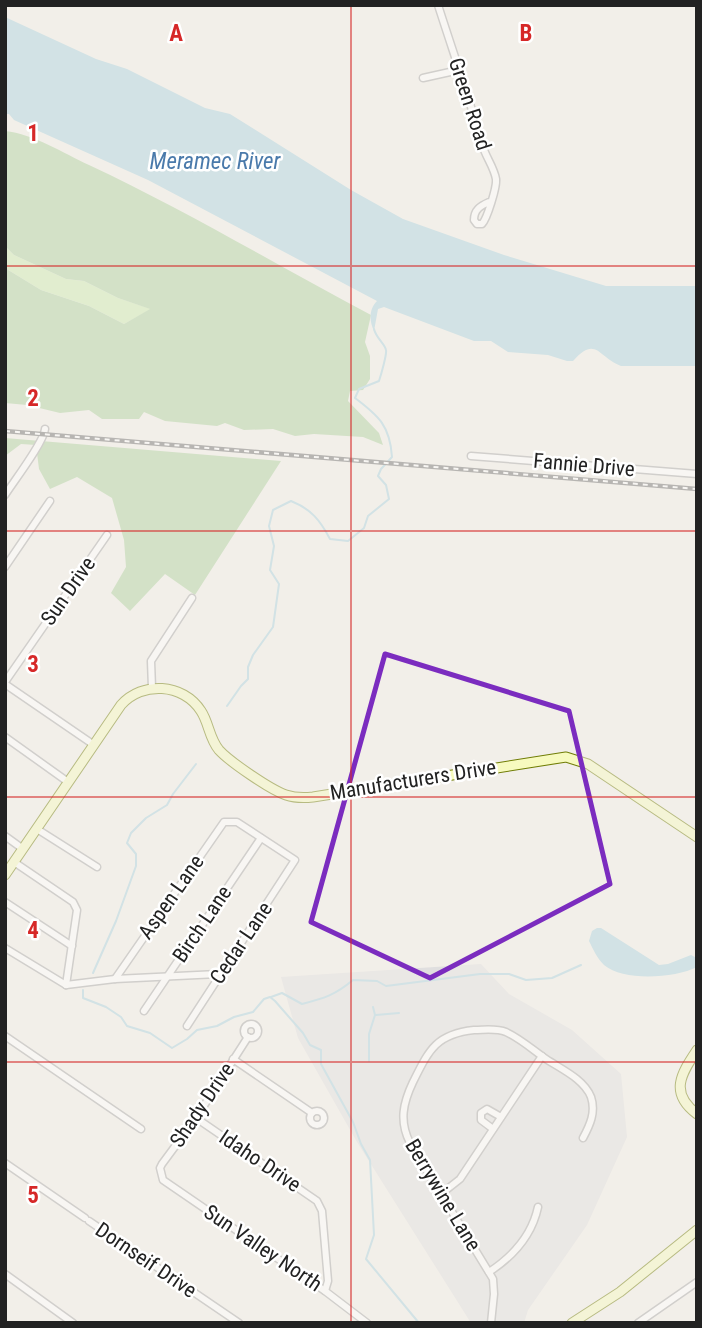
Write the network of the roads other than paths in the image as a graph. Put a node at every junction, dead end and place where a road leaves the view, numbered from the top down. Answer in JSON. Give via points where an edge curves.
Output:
{"nodes":[{"id":1,"x":438,"y":5,"type":"edge"},
{"id":2,"x":459,"y":70,"type":"junction"},
{"id":3,"x":423,"y":78,"type":"dead end"},
{"id":4,"x":489,"y":202,"type":"dead end"},
{"id":5,"x":45,"y":429,"type":"dead end"},
{"id":6,"x":471,"y":456,"type":"dead end"},
{"id":7,"x":697,"y":474,"type":"edge"},
{"id":8,"x":5,"y":495,"type":"edge"},
{"id":9,"x":50,"y":501,"type":"dead end"},
{"id":10,"x":107,"y":535,"type":"dead end"},
{"id":11,"x":5,"y":567,"type":"edge"},
{"id":12,"x":192,"y":598,"type":"dead end"},
{"id":13,"x":5,"y":683,"type":"edge"},
{"id":14,"x":152,"y":688,"type":"junction"},
{"id":15,"x":5,"y":737,"type":"edge"},
{"id":16,"x":94,"y":745,"type":"junction"},
{"id":17,"x":68,"y":782,"type":"junction"},
{"id":18,"x":37,"y":829,"type":"junction"},
{"id":19,"x":5,"y":836,"type":"edge"},
{"id":20,"x":697,"y":837,"type":"edge"},
{"id":21,"x":261,"y":838,"type":"junction"},
{"id":22,"x":23,"y":849,"type":"junction"},
{"id":23,"x":14,"y":862,"type":"junction"},
{"id":24,"x":97,"y":867,"type":"dead end"},
{"id":25,"x":5,"y":875,"type":"edge"},
{"id":26,"x":5,"y":902,"type":"edge"},
{"id":27,"x":72,"y":946,"type":"junction"},
{"id":28,"x":5,"y":948,"type":"edge"},
{"id":29,"x":218,"y":974,"type":"junction"},
{"id":30,"x":167,"y":977,"type":"junction"},
{"id":31,"x":115,"y":979,"type":"junction"},
{"id":32,"x":66,"y":985,"type":"junction"},
{"id":33,"x":145,"y":1012,"type":"dead end"},
{"id":34,"x":187,"y":1026,"type":"dead end"},
{"id":35,"x":5,"y":1036,"type":"edge"},
{"id":36,"x":248,"y":1037,"type":"dead end"},
{"id":37,"x":697,"y":1050,"type":"edge"},
{"id":38,"x":542,"y":1056,"type":"junction"},
{"id":39,"x":233,"y":1059,"type":"junction"},
{"id":40,"x":312,"y":1113,"type":"dead end"},
{"id":41,"x":697,"y":1114,"type":"edge"},
{"id":42,"x":501,"y":1117,"type":"junction"},
{"id":43,"x":196,"y":1118,"type":"junction"},
{"id":44,"x":141,"y":1129,"type":"dead end"},
{"id":45,"x":493,"y":1129,"type":"junction"},
{"id":46,"x":583,"y":1138,"type":"dead end"},
{"id":47,"x":5,"y":1163,"type":"edge"},
{"id":48,"x":160,"y":1174,"type":"joint"},
{"id":49,"x":441,"y":1194,"type":"junction"},
{"id":50,"x":538,"y":1207,"type":"dead end"},
{"id":51,"x":697,"y":1230,"type":"edge"},
{"id":52,"x":489,"y":1272,"type":"junction"},
{"id":53,"x":5,"y":1274,"type":"edge"},
{"id":54,"x":697,"y":1282,"type":"edge"},
{"id":55,"x":689,"y":1290,"type":"junction"},
{"id":56,"x":325,"y":1291,"type":"junction"},
{"id":57,"x":697,"y":1295,"type":"edge"},
{"id":58,"x":73,"y":1323,"type":"edge"},
{"id":59,"x":239,"y":1323,"type":"edge"},
{"id":60,"x":367,"y":1323,"type":"edge"},
{"id":61,"x":491,"y":1323,"type":"edge"},
{"id":62,"x":572,"y":1323,"type":"edge"},
{"id":63,"x":638,"y":1323,"type":"edge"}],
"edges":[{"from":1,"to":2,"type":"street","name":"Green Road"},
{"from":2,"to":3,"type":"street"},
{"from":2,"to":4,"type":"street","name":"Green Road","via":[[496,179]]},
{"from":5,"to":8,"type":"street","via":[[41,443]]},
{"from":6,"to":7,"type":"street","name":"Fannie Drive"},
{"from":9,"to":11,"type":"street"},
{"from":10,"to":13,"type":"street","name":"Sun Drive"},
{"from":12,"to":14,"type":"street","via":[[152,659]]},
{"from":13,"to":16,"type":"street"},
{"from":14,"to":16,"type":"street","via":[[124,702]]},
{"from":14,"to":20,"type":"street","name":"Manufacturers Drive","via":[[173,690],[191,700],[203,714],[219,750],[289,796],[314,800],[566,757],[588,764]]},
{"from":15,"to":17,"type":"street"},
{"from":16,"to":17,"type":"street"},
{"from":17,"to":18,"type":"street"},
{"from":18,"to":22,"type":"street"},
{"from":18,"to":24,"type":"street"},
{"from":19,"to":22,"type":"street"},
{"from":21,"to":29,"type":"street","name":"Cedar Lane","via":[[295,860]]},
{"from":21,"to":30,"type":"street","name":"Birch Lane"},
{"from":21,"to":31,"type":"street","name":"Aspen Lane","via":[[224,821]]},
{"from":22,"to":23,"type":"street"},
{"from":23,"to":25,"type":"street"},
{"from":23,"to":27,"type":"street","via":[[74,902]]},
{"from":26,"to":27,"type":"street"},
{"from":27,"to":32,"type":"street"},
{"from":28,"to":32,"type":"street"},
{"from":29,"to":30,"type":"street"},
{"from":29,"to":34,"type":"street","name":"Cedar Lane"},
{"from":30,"to":31,"type":"street"},
{"from":30,"to":33,"type":"street","name":"Birch Lane"},
{"from":31,"to":32,"type":"street"},
{"from":35,"to":44,"type":"street"},
{"from":36,"to":39,"type":"street","name":"Shady Drive"},
{"from":37,"to":41,"type":"street","via":[[683,1073],[680,1089],[685,1103]]},
{"from":38,"to":42,"type":"street"},
{"from":38,"to":46,"type":"street","name":"Berrywine Lane","via":[[580,1082],[590,1096],[592,1117]]},
{"from":38,"to":49,"type":"street","name":"Berrywine Lane","via":[[508,1033],[491,1030],[447,1036],[427,1054],[406,1097],[402,1120],[410,1143]]},
{"from":39,"to":40,"type":"street"},
{"from":39,"to":43,"type":"street","name":"Shady Drive"},
{"from":42,"to":45,"type":"street"},
{"from":42,"to":45,"type":"street","via":[[489,1110],[481,1113],[481,1121]]},
{"from":43,"to":48,"type":"street","name":"Shady Drive","via":[[162,1164]]},
{"from":43,"to":56,"type":"street","name":"Idaho Drive","via":[[317,1201],[322,1211]]},
{"from":45,"to":49,"type":"street","via":[[460,1179]]},
{"from":47,"to":59,"type":"street","name":"Dornseif Drive"},
{"from":48,"to":56,"type":"street","name":"Sun Valley North"},
{"from":49,"to":52,"type":"street","name":"Berrywine Lane"},
{"from":50,"to":52,"type":"street","via":[[513,1254]]},
{"from":51,"to":62,"type":"street","via":[[620,1292]]},
{"from":52,"to":61,"type":"street","name":"Berrywine Lane","via":[[494,1287]]},
{"from":53,"to":58,"type":"street"},
{"from":54,"to":55,"type":"street"},
{"from":55,"to":57,"type":"street"},
{"from":55,"to":63,"type":"street"},
{"from":56,"to":60,"type":"street","name":"Sun Valley North"}]}
